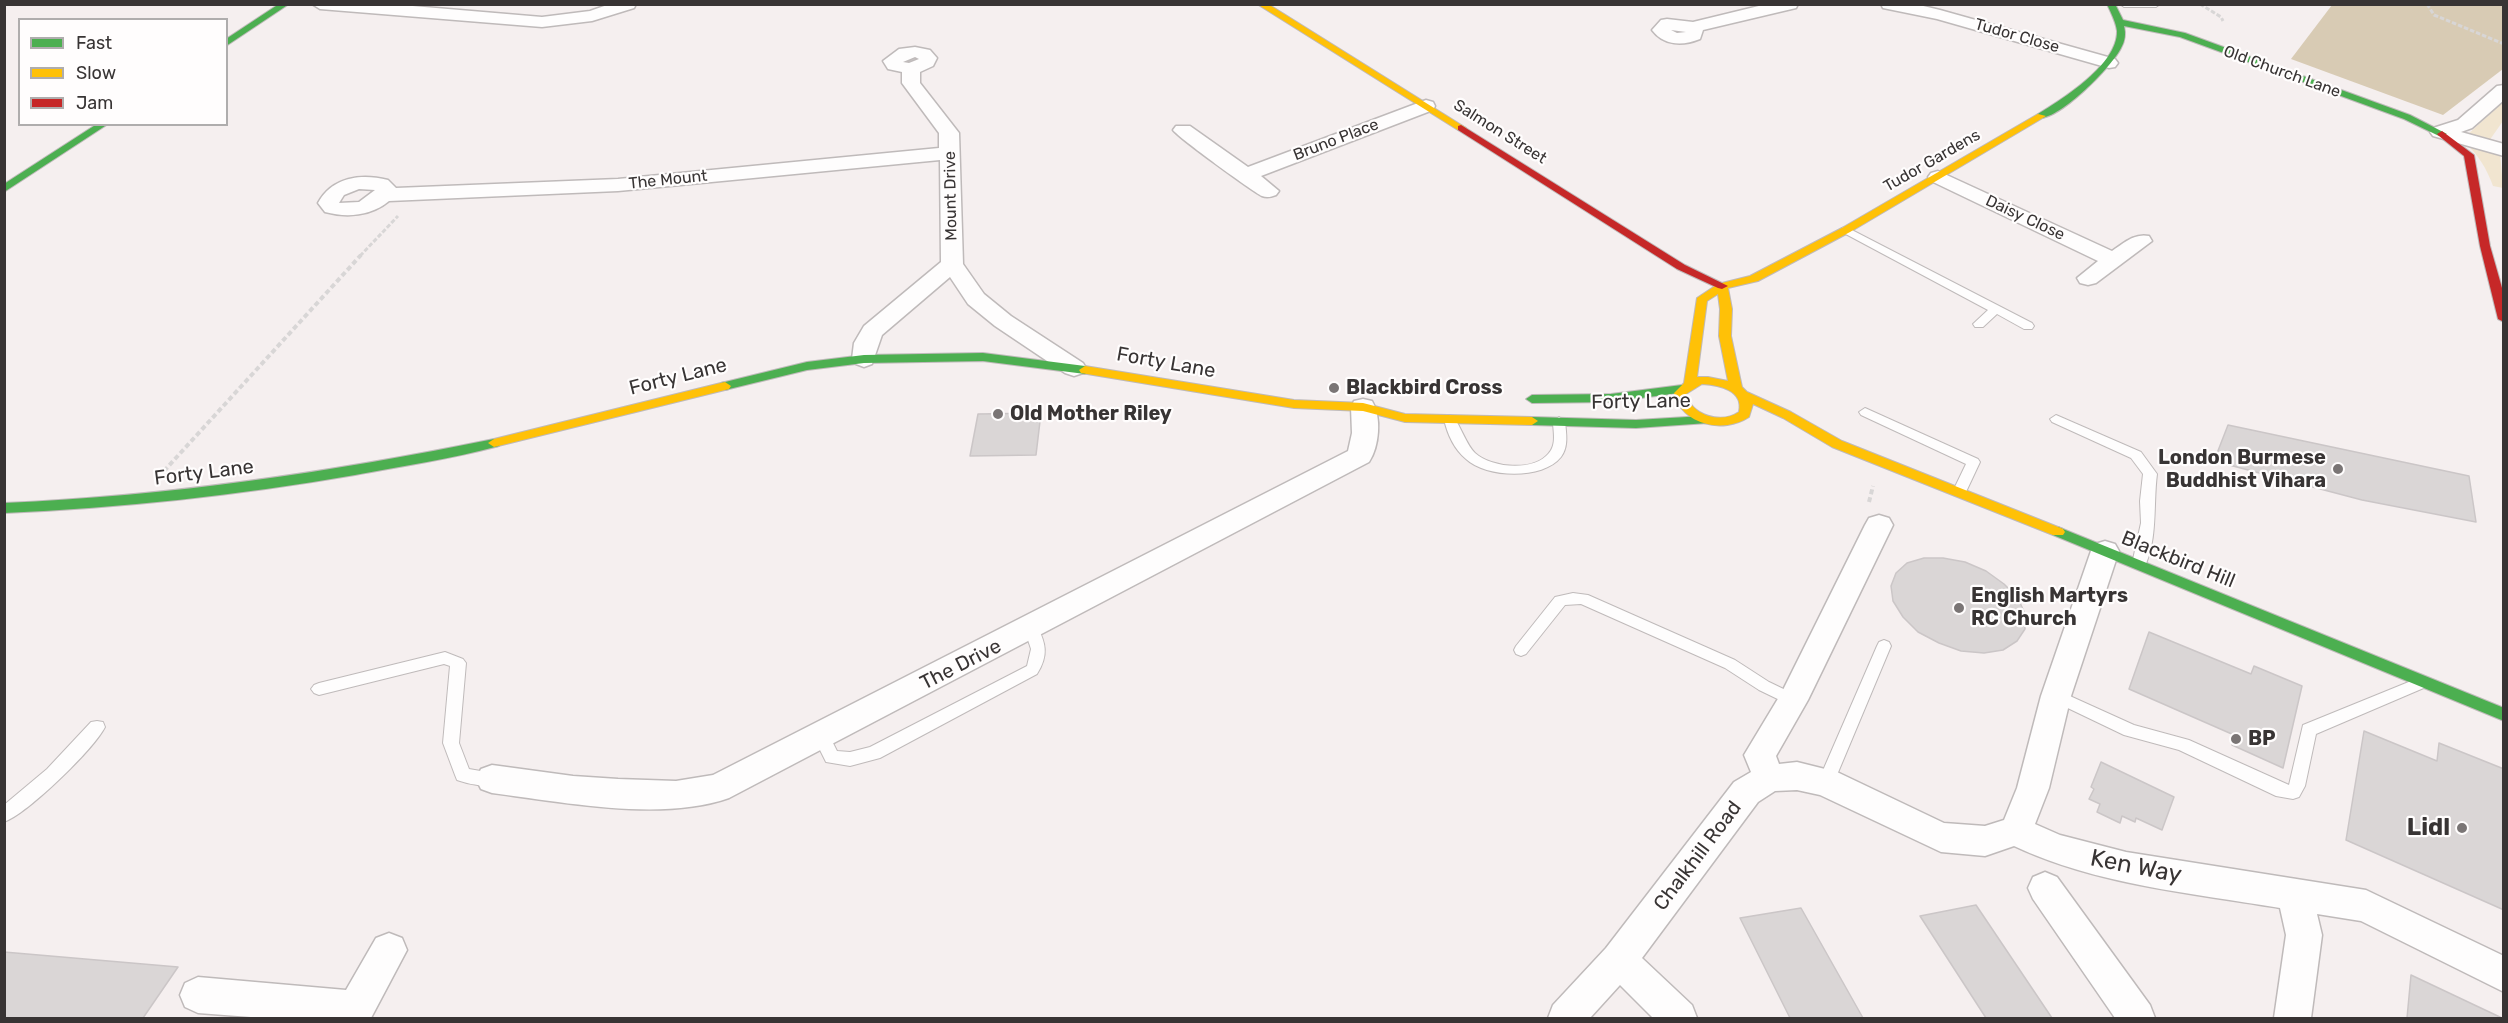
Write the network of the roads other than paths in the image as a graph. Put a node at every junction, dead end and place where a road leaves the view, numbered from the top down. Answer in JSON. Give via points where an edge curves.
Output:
{"nodes":[{"id":1,"x":285,"y":4,"type":"edge"},
{"id":2,"x":320,"y":4,"type":"edge"},
{"id":3,"x":628,"y":4,"type":"edge"},
{"id":4,"x":1261,"y":4,"type":"edge"},
{"id":5,"x":1790,"y":4,"type":"edge"},
{"id":6,"x":1889,"y":4,"type":"edge"},
{"id":7,"x":2111,"y":4,"type":"edge"},
{"id":8,"x":2124,"y":4,"type":"edge"},
{"id":9,"x":2156,"y":4,"type":"edge"},
{"id":10,"x":2119,"y":22,"type":"junction"},
{"id":11,"x":1692,"y":28,"type":"dead end"},
{"id":12,"x":228,"y":42,"type":"edge"},
{"id":13,"x":2109,"y":63,"type":"junction"},
{"id":14,"x":910,"y":69,"type":"dead end"},
{"id":15,"x":2504,"y":90,"type":"edge"},
{"id":16,"x":1426,"y":106,"type":"junction"},
{"id":17,"x":101,"y":126,"type":"edge"},
{"id":18,"x":1183,"y":130,"type":"dead end"},
{"id":19,"x":2440,"y":132,"type":"junction"},
{"id":20,"x":2504,"y":150,"type":"edge"},
{"id":21,"x":950,"y":153,"type":"junction"},
{"id":22,"x":1246,"y":175,"type":"junction"},
{"id":23,"x":1938,"y":177,"type":"junction"},
{"id":24,"x":4,"y":189,"type":"edge"},
{"id":25,"x":1269,"y":191,"type":"dead end"},
{"id":26,"x":384,"y":195,"type":"dead end"},
{"id":27,"x":1846,"y":230,"type":"junction"},
{"id":28,"x":2141,"y":241,"type":"dead end"},
{"id":29,"x":2112,"y":260,"type":"junction"},
{"id":30,"x":952,"y":264,"type":"junction"},
{"id":31,"x":2088,"y":278,"type":"dead end"},
{"id":32,"x":1722,"y":286,"type":"junction"},
{"id":33,"x":1996,"y":309,"type":"junction"},
{"id":34,"x":2504,"y":319,"type":"edge"},
{"id":35,"x":1979,"y":324,"type":"dead end"},
{"id":36,"x":2028,"y":326,"type":"dead end"},
{"id":37,"x":864,"y":359,"type":"junction"},
{"id":38,"x":1074,"y":368,"type":"junction"},
{"id":39,"x":1686,"y":386,"type":"junction"},
{"id":40,"x":1740,"y":392,"type":"junction"},
{"id":41,"x":1523,"y":399,"type":"dead end"},
{"id":42,"x":1397,"y":400,"type":"dead end"},
{"id":43,"x":1363,"y":407,"type":"junction"},
{"id":44,"x":1865,"y":412,"type":"dead end"},
{"id":45,"x":1450,"y":419,"type":"junction"},
{"id":46,"x":2056,"y":419,"type":"dead end"},
{"id":47,"x":1704,"y":420,"type":"junction"},
{"id":48,"x":1559,"y":421,"type":"junction"},
{"id":49,"x":1733,"y":422,"type":"junction"},
{"id":50,"x":1756,"y":426,"type":"dead end"},
{"id":51,"x":1791,"y":434,"type":"dead end"},
{"id":52,"x":1837,"y":444,"type":"junction"},
{"id":53,"x":1960,"y":491,"type":"junction"},
{"id":54,"x":4,"y":508,"type":"edge"},
{"id":55,"x":1879,"y":525,"type":"road end"},
{"id":56,"x":2104,"y":551,"type":"junction"},
{"id":57,"x":2139,"y":564,"type":"junction"},
{"id":58,"x":1031,"y":628,"type":"junction"},
{"id":59,"x":1884,"y":646,"type":"dead end"},
{"id":60,"x":1521,"y":650,"type":"dead end"},
{"id":61,"x":2423,"y":682,"type":"junction"},
{"id":62,"x":319,"y":689,"type":"dead end"},
{"id":63,"x":2056,"y":696,"type":"junction"},
{"id":64,"x":1793,"y":700,"type":"junction"},
{"id":65,"x":2504,"y":715,"type":"edge"},
{"id":66,"x":97,"y":728,"type":"dead end"},
{"id":67,"x":821,"y":736,"type":"junction"},
{"id":68,"x":1769,"y":778,"type":"junction"},
{"id":69,"x":492,"y":779,"type":"joint"},
{"id":70,"x":1826,"y":782,"type":"junction"},
{"id":71,"x":4,"y":815,"type":"edge"},
{"id":72,"x":2016,"y":831,"type":"junction"},
{"id":73,"x":2045,"y":888,"type":"dead end"},
{"id":74,"x":2295,"y":895,"type":"junction"},
{"id":75,"x":389,"y":950,"type":"dead end"},
{"id":76,"x":1619,"y":960,"type":"junction"},
{"id":77,"x":2504,"y":975,"type":"edge"},
{"id":78,"x":198,"y":995,"type":"dead end"},
{"id":79,"x":353,"y":1014,"type":"edge"},
{"id":80,"x":1566,"y":1018,"type":"edge"},
{"id":81,"x":1679,"y":1018,"type":"edge"},
{"id":82,"x":2137,"y":1018,"type":"edge"},
{"id":83,"x":2292,"y":1018,"type":"edge"}],
"edges":[{"from":1,"to":12,"type":"main road"},
{"from":2,"to":3,"type":"street","via":[[542,22],[592,16]]},
{"from":4,"to":16,"type":"main road","name":"Salmon Street"},
{"from":5,"to":11,"type":"street"},
{"from":6,"to":13,"type":"street","name":"Tudor Close"},
{"from":7,"to":10,"type":"main road"},
{"from":8,"to":9,"type":"lane"},
{"from":10,"to":13,"type":"main road","name":"Tudor Gardens","via":[[2121,36]]},
{"from":10,"to":19,"type":"main road","name":"Old Church Lane","via":[[2182,35]]},
{"from":13,"to":23,"type":"main road","name":"Tudor Gardens","via":[[2059,106]]},
{"from":14,"to":21,"type":"street","name":"Mount Drive","via":[[911,83],[949,133]]},
{"from":15,"to":19,"type":"street","via":[[2465,124]]},
{"from":16,"to":22,"type":"street","name":"Bruno Place"},
{"from":16,"to":32,"type":"main road","name":"Salmon Street","via":[[1681,267]]},
{"from":17,"to":24,"type":"main road"},
{"from":18,"to":22,"type":"street"},
{"from":19,"to":20,"type":"street"},
{"from":19,"to":34,"type":"main road","name":"Old Church Lane","via":[[2469,154],[2485,246]]},
{"from":21,"to":26,"type":"street","name":"The Mount","via":[[618,185]]},
{"from":21,"to":30,"type":"street","name":"Mount Drive"},
{"from":22,"to":25,"type":"street"},
{"from":23,"to":27,"type":"main road","name":"Tudor Gardens"},
{"from":23,"to":29,"type":"street","name":"Daisy Close"},
{"from":27,"to":32,"type":"main road","name":"Tudor Gardens","via":[[1754,279]]},
{"from":27,"to":33,"type":"lane"},
{"from":28,"to":29,"type":"street"},
{"from":29,"to":31,"type":"street"},
{"from":30,"to":37,"type":"street","name":"Mount Drive","via":[[873,331]]},
{"from":30,"to":38,"type":"street","name":"Mount Drive","via":[[976,299]]},
{"from":32,"to":39,"type":"main road","via":[[1701,300]]},
{"from":32,"to":40,"type":"main road","via":[[1725,336]]},
{"from":33,"to":35,"type":"lane"},
{"from":33,"to":36,"type":"lane"},
{"from":37,"to":38,"type":"main road","name":"Forty Lane","via":[[983,357]]},
{"from":37,"to":54,"type":"main road","name":"Forty Lane","via":[[807,366],[510,440],[376,468],[192,495],[79,506]]},
{"from":38,"to":43,"type":"main road","name":"Forty Lane","via":[[1294,404]]},
{"from":39,"to":40,"type":"main road","via":[[1713,380]]},
{"from":39,"to":41,"type":"main road","name":"Forty Lane","via":[[1611,398]]},
{"from":39,"to":47,"type":"main road","via":[[1680,397],[1683,405]]},
{"from":40,"to":49,"type":"main road","via":[[1748,403],[1748,411]]},
{"from":40,"to":52,"type":"main road","name":"Blackbird Hill"},
{"from":42,"to":43,"type":"main road","name":"Forty Lane"},
{"from":43,"to":45,"type":"main road","name":"Forty Lane","via":[[1406,418]]},
{"from":43,"to":58,"type":"street","name":"The Drive","via":[[1365,433],[1360,456]]},
{"from":44,"to":53,"type":"lane","via":[[1973,462]]},
{"from":45,"to":48,"type":"main road","name":"Forty Lane"},
{"from":45,"to":48,"type":"lane","via":[[1454,434],[1471,457],[1504,469],[1549,462],[1561,446]]},
{"from":46,"to":57,"type":"lane","via":[[2136,455],[2150,474],[2148,523]]},
{"from":47,"to":48,"type":"main road","name":"Forty Lane","via":[[1636,424]]},
{"from":47,"to":49,"type":"main road"},
{"from":49,"to":50,"type":"main road"},
{"from":51,"to":52,"type":"main road","name":"Blackbird Hill"},
{"from":52,"to":53,"type":"main road","name":"Blackbird Hill"},
{"from":53,"to":56,"type":"main road","name":"Blackbird Hill"},
{"from":55,"to":64,"type":"street"},
{"from":56,"to":57,"type":"main road","name":"Blackbird Hill"},
{"from":56,"to":63,"type":"street"},
{"from":57,"to":61,"type":"main road","name":"Blackbird Hill"},
{"from":58,"to":67,"type":"street","name":"The Drive"},
{"from":58,"to":67,"type":"lane","via":[[1040,647],[1039,660],[1032,670],[874,753],[850,759],[832,757]]},
{"from":59,"to":70,"type":"lane"},
{"from":60,"to":64,"type":"lane","via":[[1560,601],[1582,599],[1730,664]]},
{"from":61,"to":63,"type":"lane","via":[[2309,730],[2293,792],[2282,791],[2184,745],[2130,730]]},
{"from":61,"to":65,"type":"main road","name":"Blackbird Hill"},
{"from":62,"to":69,"type":"lane","via":[[445,658],[458,663],[451,742],[463,775]]},
{"from":63,"to":72,"type":"street","via":[[2033,788]]},
{"from":64,"to":68,"type":"street","via":[[1760,755]]},
{"from":66,"to":71,"type":"lane","via":[[36,791]]},
{"from":67,"to":69,"type":"street","name":"The Drive","via":[[718,788],[676,795],[573,790]]},
{"from":68,"to":70,"type":"street","via":[[1797,776]]},
{"from":68,"to":76,"type":"street","name":"Chalkhill Road","via":[[1746,792]]},
{"from":70,"to":72,"type":"street","via":[[1941,837],[1985,841]]},
{"from":72,"to":74,"type":"street","name":"Ken Way","via":[[2055,849],[2126,867]]},
{"from":73,"to":82,"type":"street"},
{"from":74,"to":77,"type":"street","name":"Ken Way","via":[[2366,906]]},
{"from":74,"to":83,"type":"street","via":[[2304,935]]},
{"from":75,"to":79,"type":"street"},
{"from":76,"to":80,"type":"street","name":"Chalkhill Road"},
{"from":76,"to":81,"type":"street"},
{"from":78,"to":79,"type":"street"}]}
